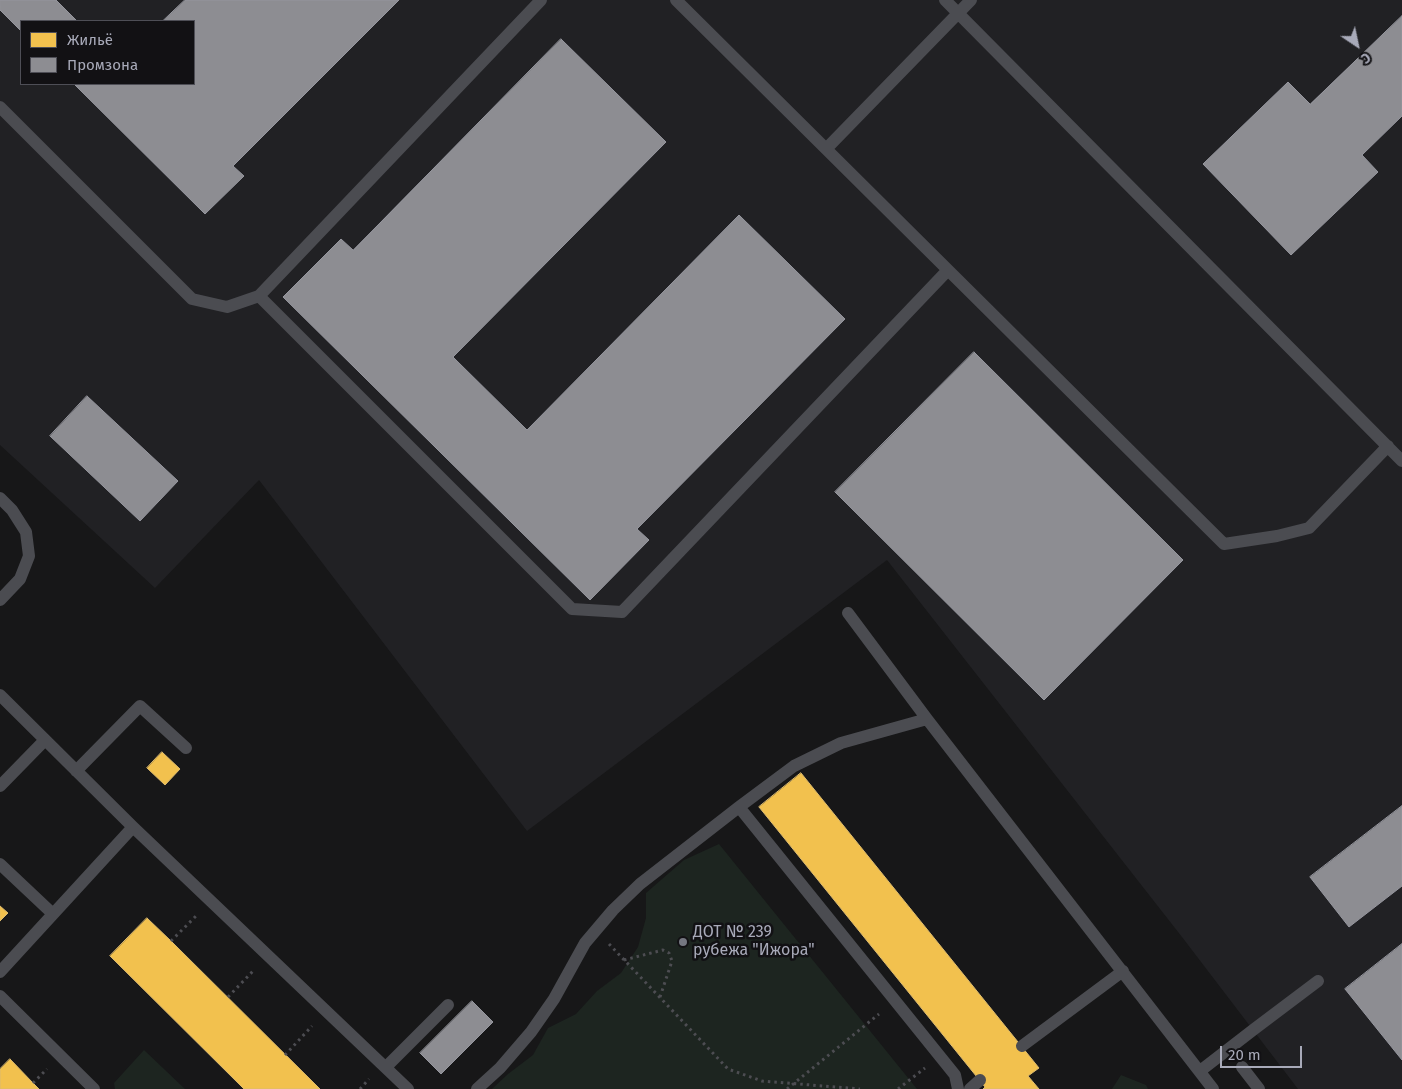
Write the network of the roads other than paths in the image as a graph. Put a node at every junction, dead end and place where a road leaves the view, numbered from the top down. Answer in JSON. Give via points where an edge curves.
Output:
{"nodes":[{"id":1,"x":541,"y":0,"type":"edge"},
{"id":2,"x":676,"y":0,"type":"edge"},
{"id":3,"x":945,"y":0,"type":"edge"},
{"id":4,"x":971,"y":0,"type":"edge"},
{"id":5,"x":958,"y":13,"type":"junction"},
{"id":6,"x":0,"y":107,"type":"edge"},
{"id":7,"x":826,"y":149,"type":"junction"},
{"id":8,"x":948,"y":270,"type":"junction"},
{"id":9,"x":259,"y":296,"type":"junction"},
{"id":10,"x":1388,"y":446,"type":"junction"},
{"id":11,"x":1402,"y":461,"type":"edge"},
{"id":12,"x":0,"y":498,"type":"edge"},
{"id":13,"x":0,"y":600,"type":"edge"},
{"id":14,"x":848,"y":613,"type":"dead end"},
{"id":15,"x":0,"y":695,"type":"edge"},
{"id":16,"x":927,"y":719,"type":"junction"},
{"id":17,"x":45,"y":740,"type":"junction"},
{"id":18,"x":186,"y":748,"type":"dead end"},
{"id":19,"x":76,"y":770,"type":"junction"},
{"id":20,"x":0,"y":786,"type":"edge"},
{"id":21,"x":739,"y":806,"type":"junction"},
{"id":22,"x":134,"y":827,"type":"junction"},
{"id":23,"x":0,"y":864,"type":"edge"},
{"id":24,"x":54,"y":914,"type":"junction"},
{"id":25,"x":1123,"y":971,"type":"junction"},
{"id":26,"x":0,"y":972,"type":"edge"},
{"id":27,"x":1318,"y":981,"type":"dead end"},
{"id":28,"x":0,"y":996,"type":"edge"},
{"id":29,"x":448,"y":1005,"type":"dead end"},
{"id":30,"x":1022,"y":1046,"type":"dead end"},
{"id":31,"x":1242,"y":1067,"type":"dead end"},
{"id":32,"x":386,"y":1068,"type":"junction"},
{"id":33,"x":1200,"y":1071,"type":"junction"},
{"id":34,"x":980,"y":1080,"type":"dead end"},
{"id":35,"x":94,"y":1089,"type":"edge"},
{"id":36,"x":408,"y":1089,"type":"edge"},
{"id":37,"x":477,"y":1089,"type":"edge"},
{"id":38,"x":958,"y":1089,"type":"edge"},
{"id":39,"x":970,"y":1089,"type":"edge"},
{"id":40,"x":1213,"y":1089,"type":"edge"},
{"id":41,"x":1259,"y":1089,"type":"edge"}],
"edges":[{"from":1,"to":9,"type":"lane"},
{"from":2,"to":7,"type":"lane"},
{"from":3,"to":5,"type":"lane"},
{"from":4,"to":5,"type":"lane"},
{"from":5,"to":7,"type":"lane"},
{"from":5,"to":10,"type":"lane"},
{"from":6,"to":9,"type":"lane","via":[[192,299],[228,307]]},
{"from":7,"to":8,"type":"lane"},
{"from":8,"to":9,"type":"lane","via":[[622,612],[572,609]]},
{"from":8,"to":10,"type":"lane","via":[[1224,544],[1308,528]]},
{"from":10,"to":11,"type":"lane"},
{"from":12,"to":13,"type":"lane","via":[[26,532],[29,556],[20,579]]},
{"from":14,"to":16,"type":"lane"},
{"from":15,"to":17,"type":"lane"},
{"from":16,"to":21,"type":"lane","via":[[841,743],[794,766]]},
{"from":16,"to":25,"type":"lane"},
{"from":17,"to":19,"type":"lane"},
{"from":17,"to":20,"type":"lane"},
{"from":18,"to":19,"type":"lane","via":[[140,706]]},
{"from":19,"to":22,"type":"lane"},
{"from":21,"to":37,"type":"lane","via":[[640,884],[613,910],[585,943],[554,999],[531,1032]]},
{"from":21,"to":38,"type":"lane","via":[[955,1074]]},
{"from":22,"to":24,"type":"lane"},
{"from":22,"to":32,"type":"lane"},
{"from":23,"to":24,"type":"lane"},
{"from":24,"to":26,"type":"lane"},
{"from":25,"to":30,"type":"lane"},
{"from":25,"to":33,"type":"lane"},
{"from":27,"to":33,"type":"lane"},
{"from":28,"to":35,"type":"lane"},
{"from":29,"to":32,"type":"lane"},
{"from":31,"to":41,"type":"lane"},
{"from":32,"to":36,"type":"lane"},
{"from":33,"to":40,"type":"lane"},
{"from":34,"to":39,"type":"lane"}]}
